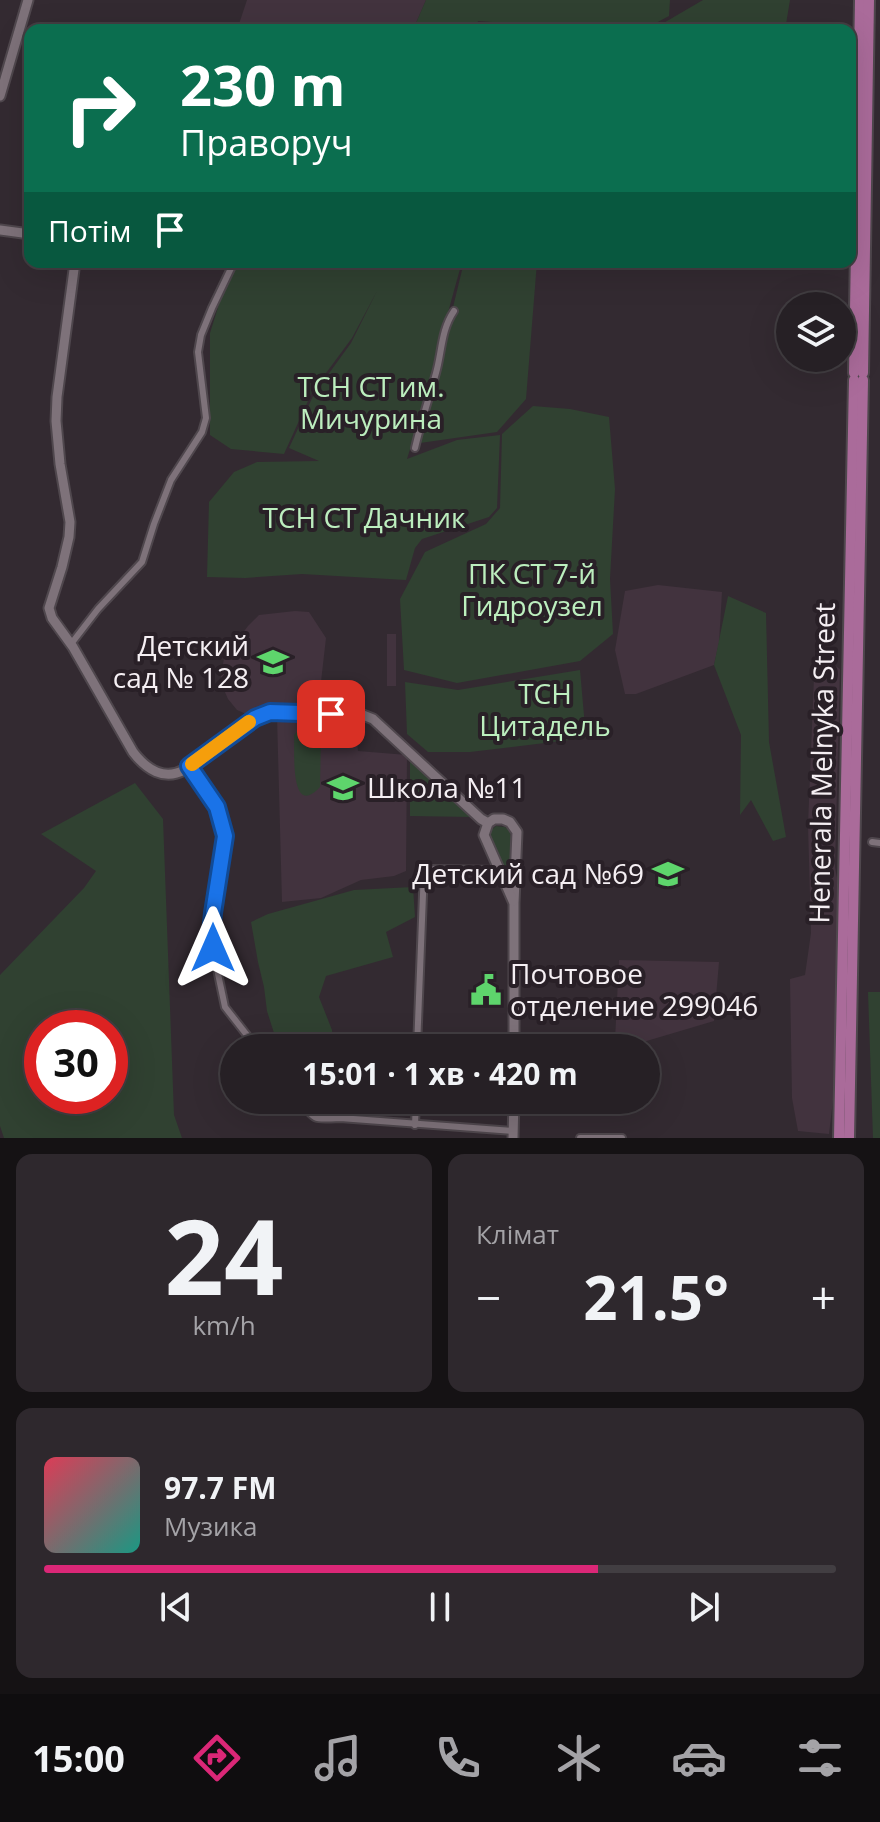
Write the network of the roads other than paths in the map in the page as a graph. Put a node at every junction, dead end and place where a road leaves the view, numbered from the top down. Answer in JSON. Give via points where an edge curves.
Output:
{"nodes":[{"id":1,"x":28,"y":0,"type":"edge"},
{"id":2,"x":860,"y":0,"type":"edge"},
{"id":3,"x":869,"y":0,"type":"edge"},
{"id":4,"x":0,"y":96,"type":"edge"},
{"id":5,"x":0,"y":230,"type":"edge"},
{"id":6,"x":24,"y":233,"type":"edge"},
{"id":7,"x":74,"y":268,"type":"edge"},
{"id":8,"x":231,"y":268,"type":"edge"},
{"id":9,"x":454,"y":311,"type":"dead end"},
{"id":10,"x":858,"y":377,"type":"junction"},
{"id":11,"x":415,"y":448,"type":"dead end"},
{"id":12,"x":853,"y":642,"type":"junction"},
{"id":13,"x":71,"y":644,"type":"junction"},
{"id":14,"x":189,"y":766,"type":"junction"},
{"id":15,"x":488,"y":823,"type":"junction"},
{"id":16,"x":499,"y":870,"type":"junction"},
{"id":17,"x":514,"y":903,"type":"junction"},
{"id":18,"x":246,"y":1034,"type":"edge"},
{"id":19,"x":418,"y":1034,"type":"edge"},
{"id":20,"x":514,"y":1034,"type":"edge"},
{"id":21,"x":309,"y":1114,"type":"edge"},
{"id":22,"x":415,"y":1114,"type":"edge"},
{"id":23,"x":514,"y":1114,"type":"edge"},
{"id":24,"x":415,"y":1125,"type":"junction"},
{"id":25,"x":513,"y":1134,"type":"edge"},
{"id":26,"x":580,"y":1138,"type":"edge"},
{"id":27,"x":622,"y":1138,"type":"edge"},
{"id":28,"x":839,"y":1138,"type":"edge"},
{"id":29,"x":849,"y":1138,"type":"edge"}],
"edges":[{"from":1,"to":4,"type":"street"},
{"from":2,"to":10,"type":"main road","name":"Henerala Melnyka Street"},
{"from":3,"to":10,"type":"main road","name":"Henerala Melnyka Street"},
{"from":5,"to":6,"type":"street"},
{"from":7,"to":13,"type":"street","via":[[56,421],[69,537],[49,608]]},
{"from":8,"to":13,"type":"street","via":[[201,335],[198,352],[206,418],[202,432],[171,480],[142,562]]},
{"from":9,"to":11,"type":"street"},
{"from":10,"to":12,"type":"main road","name":"Henerala Melnyka Street"},
{"from":12,"to":28,"type":"main road","name":"Henerala Melnyka Street"},
{"from":12,"to":29,"type":"main road","name":"Henerala Melnyka Street"},
{"from":13,"to":14,"type":"street","via":[[138,758],[167,775]]},
{"from":14,"to":15,"type":"street","via":[[267,712],[363,715]]},
{"from":14,"to":18,"type":"street","via":[[217,807],[225,836],[211,933],[225,1007]]},
{"from":15,"to":16,"type":"street","via":[[484,835]]},
{"from":15,"to":17,"type":"street","via":[[503,819],[517,832]]},
{"from":16,"to":17,"type":"street"},
{"from":16,"to":19,"type":"street","via":[[424,869]]},
{"from":17,"to":20,"type":"street"},
{"from":21,"to":24,"type":"street","via":[[317,1119]]},
{"from":22,"to":24,"type":"street"},
{"from":23,"to":25,"type":"street"},
{"from":24,"to":25,"type":"street"},
{"from":26,"to":27,"type":"street"}]}
